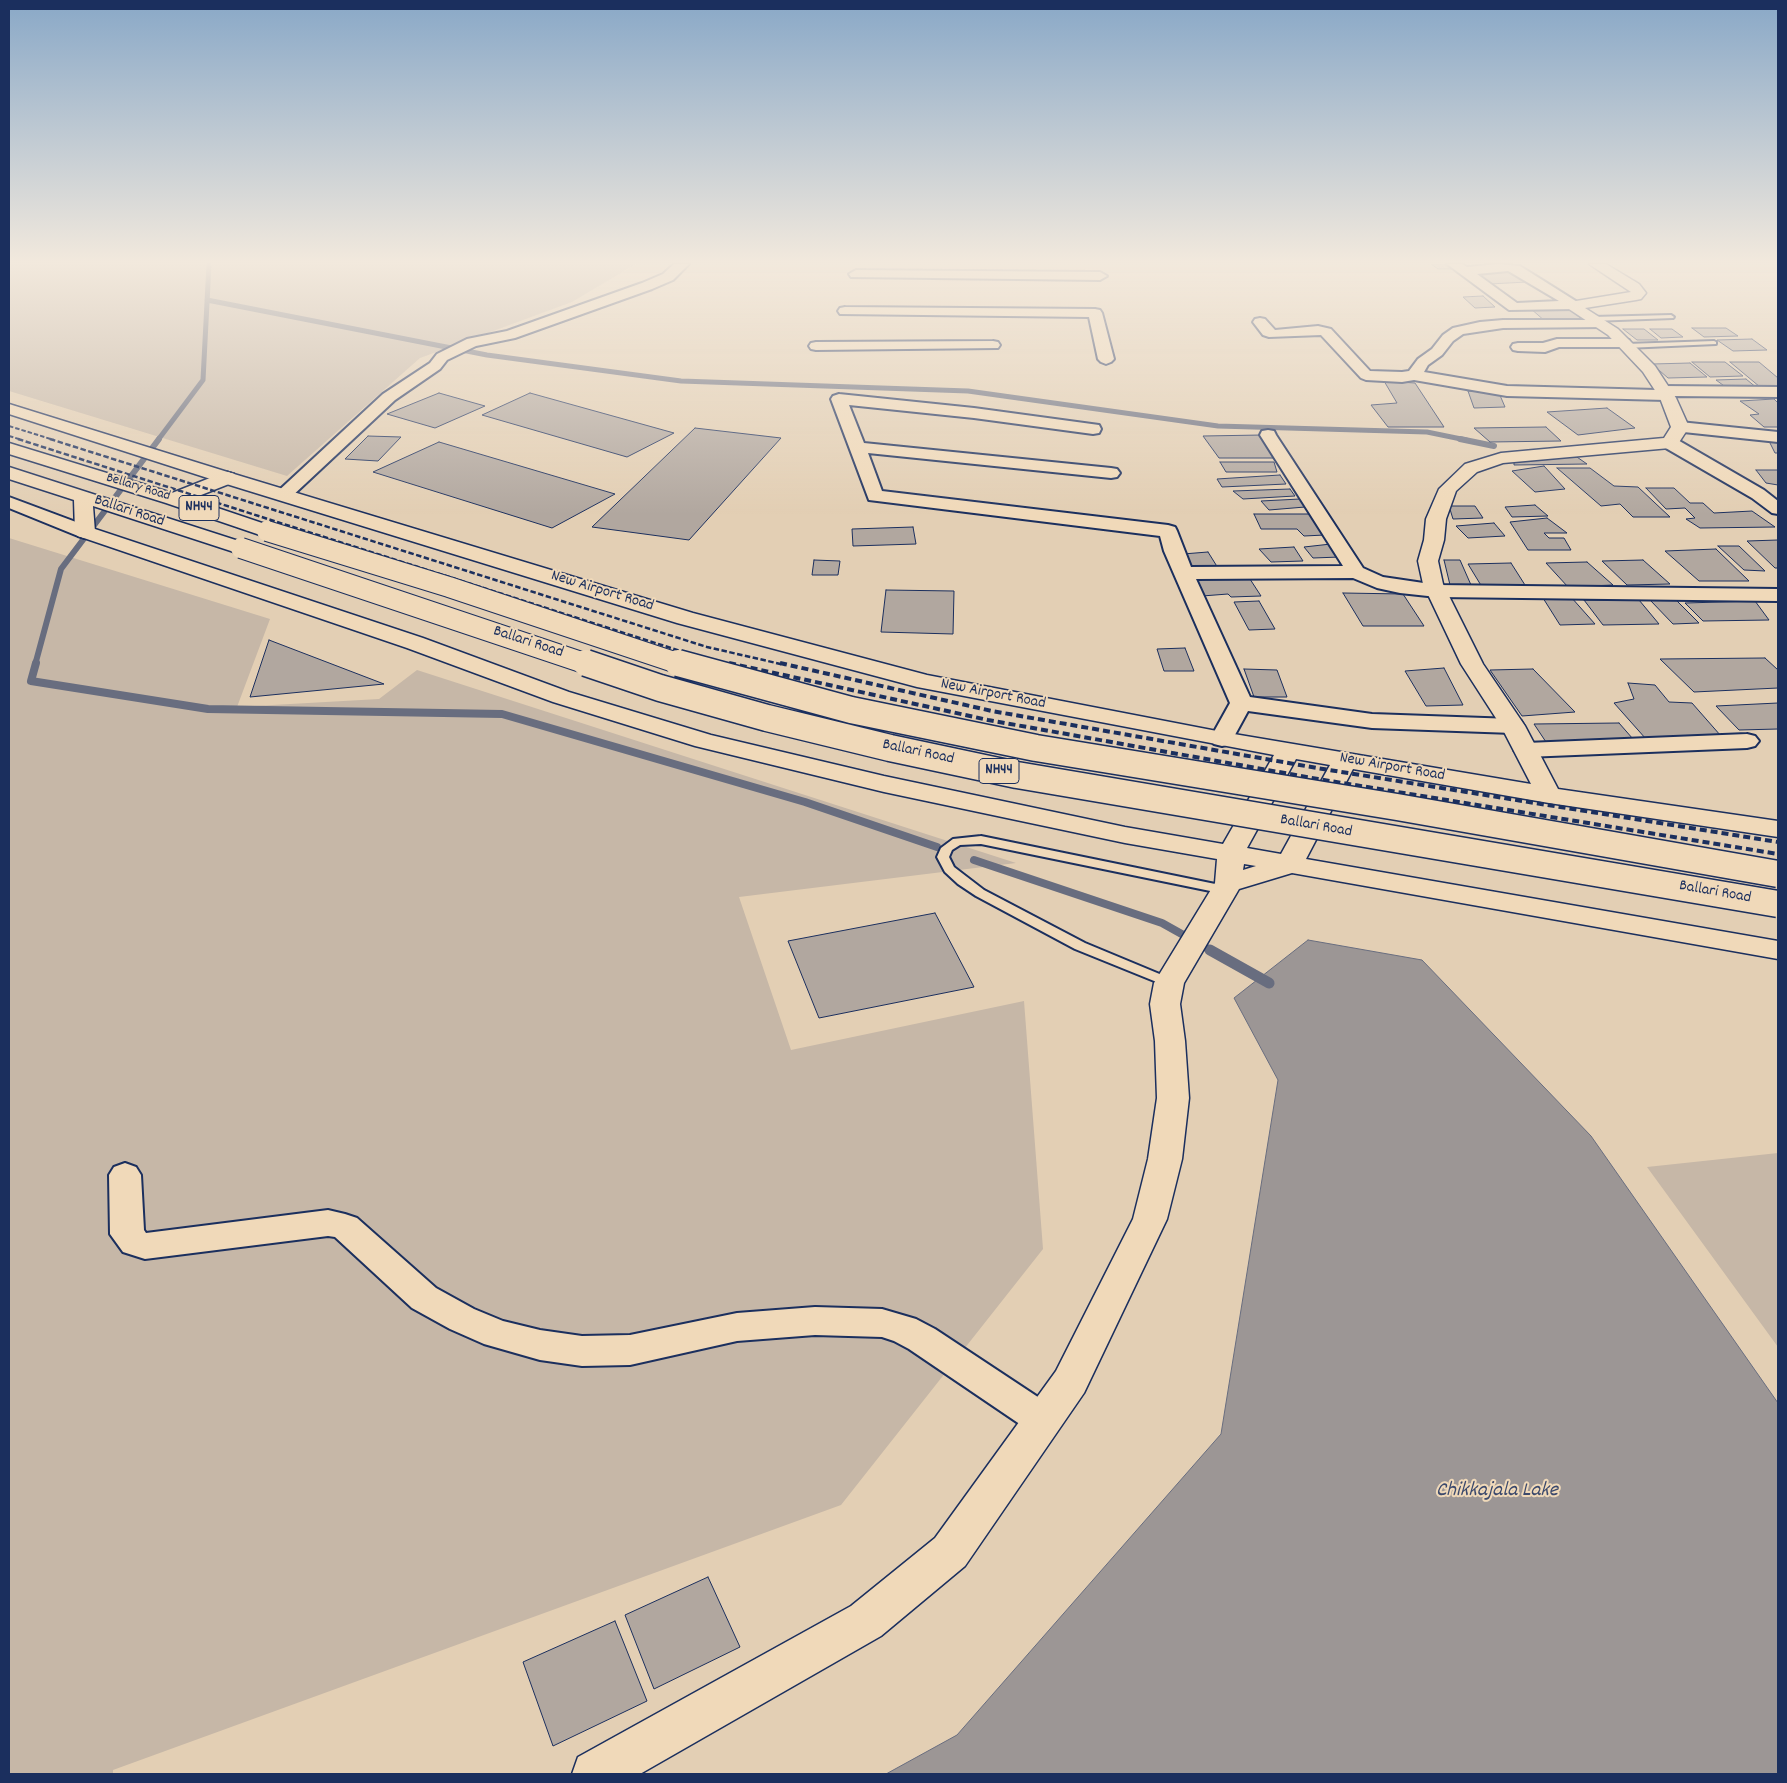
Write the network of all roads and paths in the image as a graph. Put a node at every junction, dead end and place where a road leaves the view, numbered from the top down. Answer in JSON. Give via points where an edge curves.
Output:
{"nodes":[{"id":1,"x":462,"y":347,"type":"edge"},
{"id":2,"x":870,"y":347,"type":"edge"},
{"id":3,"x":994,"y":347,"type":"edge"},
{"id":4,"x":1103,"y":347,"type":"edge"},
{"id":5,"x":1340,"y":347,"type":"edge"},
{"id":6,"x":1441,"y":347,"type":"edge"},
{"id":7,"x":1524,"y":347,"type":"edge"},
{"id":8,"x":1547,"y":347,"type":"edge"},
{"id":9,"x":1628,"y":347,"type":"edge"},
{"id":10,"x":1106,"y":359,"type":"dead end"},
{"id":11,"x":1414,"y":375,"type":"junction"},
{"id":12,"x":1778,"y":392,"type":"edge"},
{"id":13,"x":1664,"y":393,"type":"junction"},
{"id":14,"x":9,"y":409,"type":"edge"},
{"id":15,"x":1093,"y":429,"type":"dead end"},
{"id":16,"x":1268,"y":435,"type":"dead end"},
{"id":17,"x":1675,"y":435,"type":"junction"},
{"id":18,"x":1778,"y":437,"type":"edge"},
{"id":19,"x":857,"y":447,"type":"junction"},
{"id":20,"x":9,"y":448,"type":"edge"},
{"id":21,"x":9,"y":473,"type":"edge"},
{"id":22,"x":1111,"y":473,"type":"dead end"},
{"id":23,"x":227,"y":478,"type":"junction"},
{"id":24,"x":284,"y":494,"type":"junction"},
{"id":25,"x":173,"y":499,"type":"junction"},
{"id":26,"x":9,"y":502,"type":"edge"},
{"id":27,"x":100,"y":502,"type":"junction"},
{"id":28,"x":1778,"y":509,"type":"edge"},
{"id":29,"x":267,"y":531,"type":"joint"},
{"id":30,"x":89,"y":533,"type":"junction"},
{"id":31,"x":1356,"y":572,"type":"junction"},
{"id":32,"x":1184,"y":573,"type":"junction"},
{"id":33,"x":1437,"y":591,"type":"junction"},
{"id":34,"x":1778,"y":595,"type":"edge"},
{"id":35,"x":1241,"y":703,"type":"junction"},
{"id":36,"x":1513,"y":726,"type":"junction"},
{"id":37,"x":1222,"y":739,"type":"junction"},
{"id":38,"x":1747,"y":741,"type":"dead end"},
{"id":39,"x":1289,"y":750,"type":"junction"},
{"id":40,"x":1526,"y":750,"type":"junction"},
{"id":41,"x":1345,"y":760,"type":"junction"},
{"id":42,"x":1549,"y":795,"type":"junction"},
{"id":43,"x":1778,"y":829,"type":"edge"},
{"id":44,"x":1231,"y":853,"type":"junction"},
{"id":45,"x":1289,"y":865,"type":"junction"},
{"id":46,"x":1778,"y":874,"type":"edge"},
{"id":47,"x":1227,"y":886,"type":"junction"},
{"id":48,"x":1778,"y":904,"type":"edge"},
{"id":49,"x":1778,"y":950,"type":"edge"},
{"id":50,"x":1169,"y":983,"type":"junction"},
{"id":51,"x":125,"y":1175,"type":"dead end"},
{"id":52,"x":1043,"y":1420,"type":"junction"},
{"id":53,"x":595,"y":1774,"type":"edge"}],
"edges":[{"from":1,"to":24,"type":"street","via":[[442,357],[435,366],[389,397]]},
{"from":2,"to":3,"type":"street","via":[[994,350]]},
{"from":4,"to":10,"type":"street"},
{"from":5,"to":11,"type":"street","via":[[1366,375]]},
{"from":6,"to":11,"type":"street","via":[[1423,362]]},
{"from":7,"to":8,"type":"street"},
{"from":9,"to":13,"type":"main road","via":[[1649,369]]},
{"from":11,"to":13,"type":"street","via":[[1507,391]]},
{"from":12,"to":13,"type":"street"},
{"from":13,"to":17,"type":"main road"},
{"from":14,"to":23,"type":"main road","name":"New Airport Road"},
{"from":15,"to":19,"type":"street","via":[[839,400]]},
{"from":16,"to":31,"type":"street"},
{"from":17,"to":18,"type":"street"},
{"from":17,"to":28,"type":"street"},
{"from":17,"to":33,"type":"main road","via":[[1501,458],[1471,468],[1448,489],[1436,519],[1428,561]]},
{"from":19,"to":22,"type":"street"},
{"from":19,"to":32,"type":"street","via":[[875,496],[1168,531]]},
{"from":20,"to":25,"type":"main road","name":"Bellary Road","number":"NH44"},
{"from":21,"to":27,"type":"main road","name":"Bellary Road","number":"NH44"},
{"from":23,"to":24,"type":"main road","name":"New Airport Road"},
{"from":23,"to":25,"type":"main road"},
{"from":24,"to":37,"type":"main road","name":"New Airport Road","via":[[685,618],[925,682]]},
{"from":25,"to":29,"type":"main road","name":"Bellary Road","number":"NH44"},
{"from":26,"to":30,"type":"street"},
{"from":27,"to":30,"type":"main road"},
{"from":27,"to":48,"type":"main road","name":"Ballari Road","number":"NH44","bridge":true,"via":[[660,688],[890,748],[1132,796]]},
{"from":29,"to":46,"type":"main road","name":"Ballari Road","number":"NH44","bridge":true,"via":[[677,663],[852,710],[1036,748]]},
{"from":30,"to":44,"type":"main road","via":[[561,696],[704,741],[884,784],[1125,835]]},
{"from":31,"to":32,"type":"street"},
{"from":31,"to":33,"type":"street","via":[[1377,582]]},
{"from":32,"to":35,"type":"street"},
{"from":33,"to":34,"type":"street"},
{"from":33,"to":36,"type":"main road","via":[[1472,664]]},
{"from":35,"to":36,"type":"street","via":[[1372,721]]},
{"from":35,"to":37,"type":"street"},
{"from":36,"to":40,"type":"main road"},
{"from":37,"to":39,"type":"main road","name":"New Airport Road"},
{"from":38,"to":40,"type":"street"},
{"from":39,"to":41,"type":"main road","name":"New Airport Road"},
{"from":39,"to":44,"type":"main road"},
{"from":40,"to":42,"type":"main road"},
{"from":41,"to":42,"type":"main road","name":"New Airport Road"},
{"from":41,"to":45,"type":"main road"},
{"from":42,"to":43,"type":"main road","name":"New Airport Road"},
{"from":44,"to":45,"type":"main road"},
{"from":44,"to":47,"type":"main road"},
{"from":45,"to":47,"type":"main road"},
{"from":45,"to":49,"type":"main road"},
{"from":47,"to":50,"type":"main road"},
{"from":47,"to":50,"type":"lane","via":[[981,840],[957,842],[947,848],[943,857],[949,869],[980,893],[1080,946]]},
{"from":50,"to":52,"type":"main road","via":[[1165,1004],[1173,1098],[1165,1159],[1150,1218],[1070,1382]]},
{"from":51,"to":52,"type":"street","via":[[128,1234],[135,1243],[146,1246],[328,1223],[345,1227],[424,1298],[462,1319],[497,1334],[540,1346],[582,1351],[630,1350],[737,1327],[815,1321],[882,1323],[904,1328]]},
{"from":52,"to":53,"type":"main road","via":[[950,1552],[866,1621]]}]}
